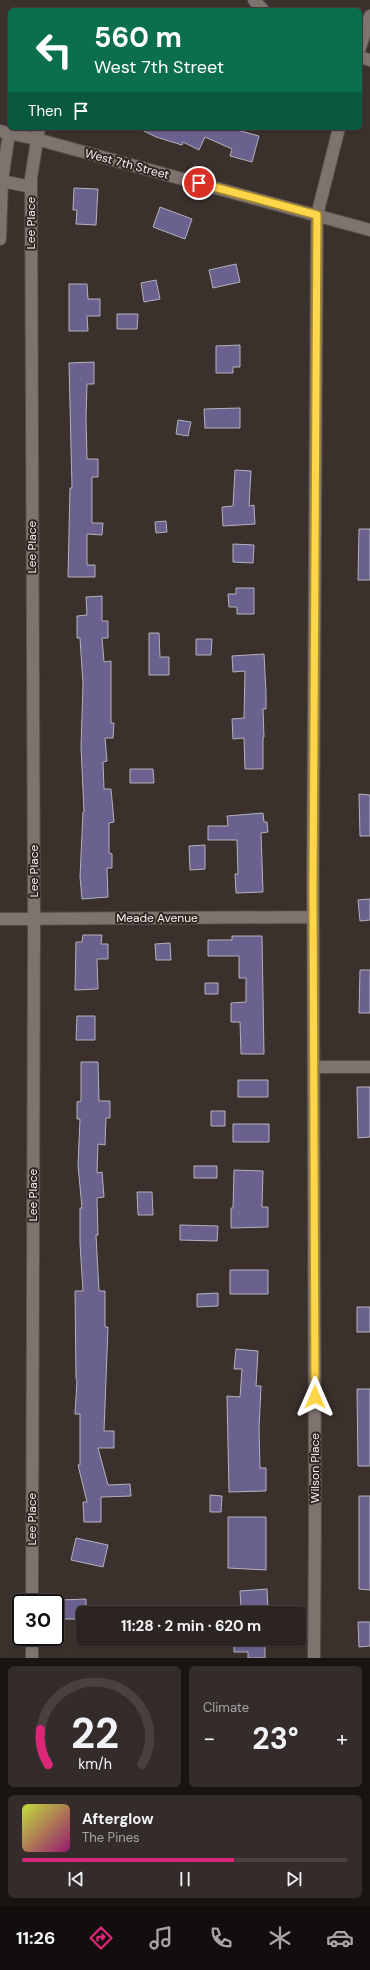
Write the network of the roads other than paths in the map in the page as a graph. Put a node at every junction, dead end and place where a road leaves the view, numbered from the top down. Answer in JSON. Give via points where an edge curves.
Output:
{"nodes":[{"id":1,"x":254,"y":0,"type":"edge"},
{"id":2,"x":261,"y":8,"type":"edge"},
{"id":3,"x":370,"y":16,"type":"edge"},
{"id":4,"x":362,"y":42,"type":"edge"},
{"id":5,"x":338,"y":130,"type":"edge"},
{"id":6,"x":4,"y":132,"type":"edge"},
{"id":7,"x":37,"y":134,"type":"edge"},
{"id":8,"x":1,"y":181,"type":"edge"},
{"id":9,"x":31,"y":187,"type":"junction"},
{"id":10,"x":317,"y":215,"type":"junction"},
{"id":11,"x":370,"y":230,"type":"edge"},
{"id":12,"x":0,"y":239,"type":"edge"},
{"id":13,"x":313,"y":917,"type":"junction"},
{"id":14,"x":0,"y":919,"type":"edge"},
{"id":15,"x":34,"y":919,"type":"junction"},
{"id":16,"x":315,"y":1067,"type":"junction"},
{"id":17,"x":370,"y":1067,"type":"edge"},
{"id":18,"x":32,"y":1594,"type":"edge"},
{"id":19,"x":32,"y":1646,"type":"edge"},
{"id":20,"x":32,"y":1658,"type":"edge"},
{"id":21,"x":314,"y":1658,"type":"edge"}],
"edges":[{"from":1,"to":2,"type":"street"},
{"from":3,"to":4,"type":"street"},
{"from":5,"to":10,"type":"street","name":"Wilson Place"},
{"from":6,"to":7,"type":"street","name":"West 7th Street"},
{"from":6,"to":8,"type":"street"},
{"from":7,"to":9,"type":"street","name":"Lee Place"},
{"from":7,"to":10,"type":"street","name":"West 7th Street"},
{"from":8,"to":9,"type":"street"},
{"from":8,"to":12,"type":"street"},
{"from":9,"to":15,"type":"street","name":"Lee Place"},
{"from":10,"to":11,"type":"street","name":"West 7th Street"},
{"from":10,"to":13,"type":"street","name":"Wilson Place"},
{"from":13,"to":15,"type":"street","name":"Meade Avenue"},
{"from":13,"to":16,"type":"street","name":"Wilson Place"},
{"from":14,"to":15,"type":"street","name":"Meade Avenue"},
{"from":15,"to":18,"type":"street","name":"Lee Place"},
{"from":16,"to":17,"type":"street"},
{"from":16,"to":21,"type":"street","name":"Wilson Place"},
{"from":19,"to":20,"type":"street"}]}
